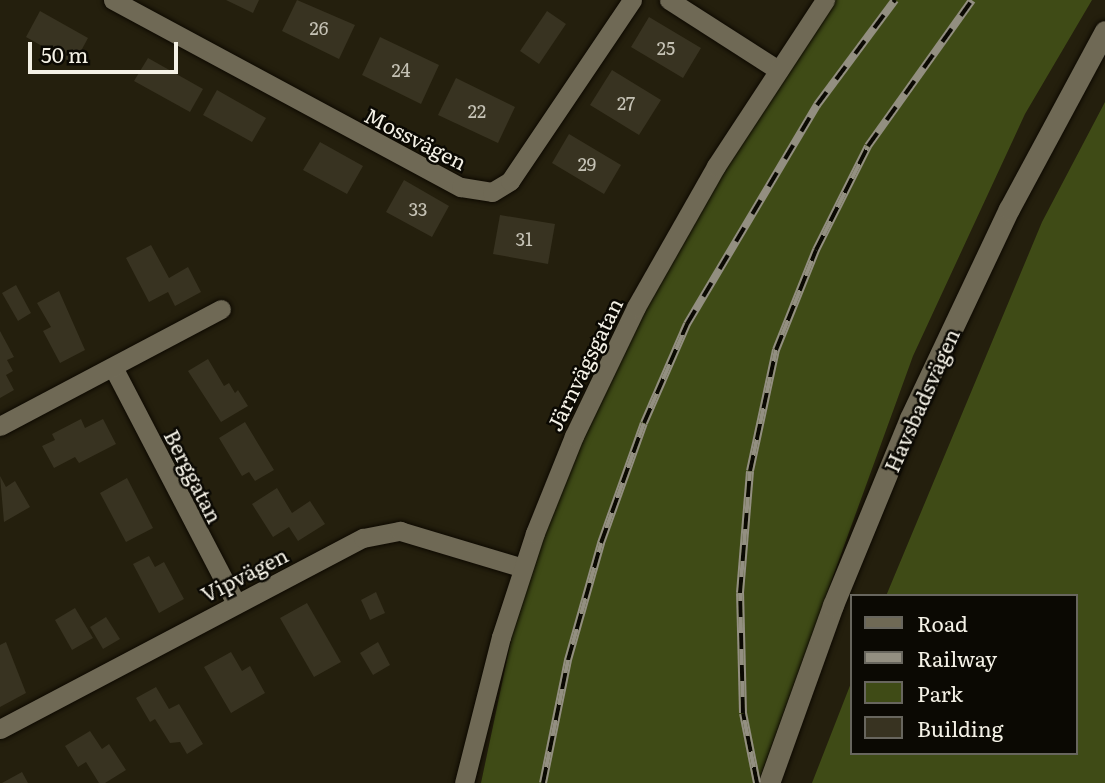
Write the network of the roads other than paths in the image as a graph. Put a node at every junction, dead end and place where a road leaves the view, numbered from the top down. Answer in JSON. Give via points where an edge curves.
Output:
{"nodes":[{"id":1,"x":113,"y":0,"type":"edge"},
{"id":2,"x":632,"y":0,"type":"edge"},
{"id":3,"x":669,"y":0,"type":"edge"},
{"id":4,"x":825,"y":0,"type":"edge"},
{"id":5,"x":1105,"y":31,"type":"edge"},
{"id":6,"x":778,"y":70,"type":"junction"},
{"id":7,"x":221,"y":309,"type":"dead end"},
{"id":8,"x":114,"y":369,"type":"junction"},
{"id":9,"x":0,"y":426,"type":"edge"},
{"id":10,"x":523,"y":568,"type":"junction"},
{"id":11,"x":236,"y":603,"type":"junction"},
{"id":12,"x":0,"y":729,"type":"edge"},
{"id":13,"x":464,"y":783,"type":"edge"},
{"id":14,"x":769,"y":783,"type":"edge"}],
"edges":[{"from":1,"to":2,"type":"street","name":"Mossvägen","via":[[461,187],[492,192],[510,181]]},
{"from":3,"to":6,"type":"street"},
{"from":4,"to":6,"type":"street","name":"Järnvägsgatan"},
{"from":5,"to":14,"type":"main road","name":"Havsbadsvägen","via":[[1009,209],[910,418],[833,606]]},
{"from":6,"to":10,"type":"street","name":"Järnvägsgatan","via":[[716,166],[636,307],[574,436]]},
{"from":7,"to":8,"type":"street"},
{"from":8,"to":9,"type":"street"},
{"from":8,"to":11,"type":"street","name":"Berggatan"},
{"from":10,"to":11,"type":"street","name":"Vipvägen","via":[[400,531],[377,534]]},
{"from":10,"to":13,"type":"street","name":"Järnvägsgatan"},
{"from":11,"to":12,"type":"street","name":"Vipvägen"}]}
